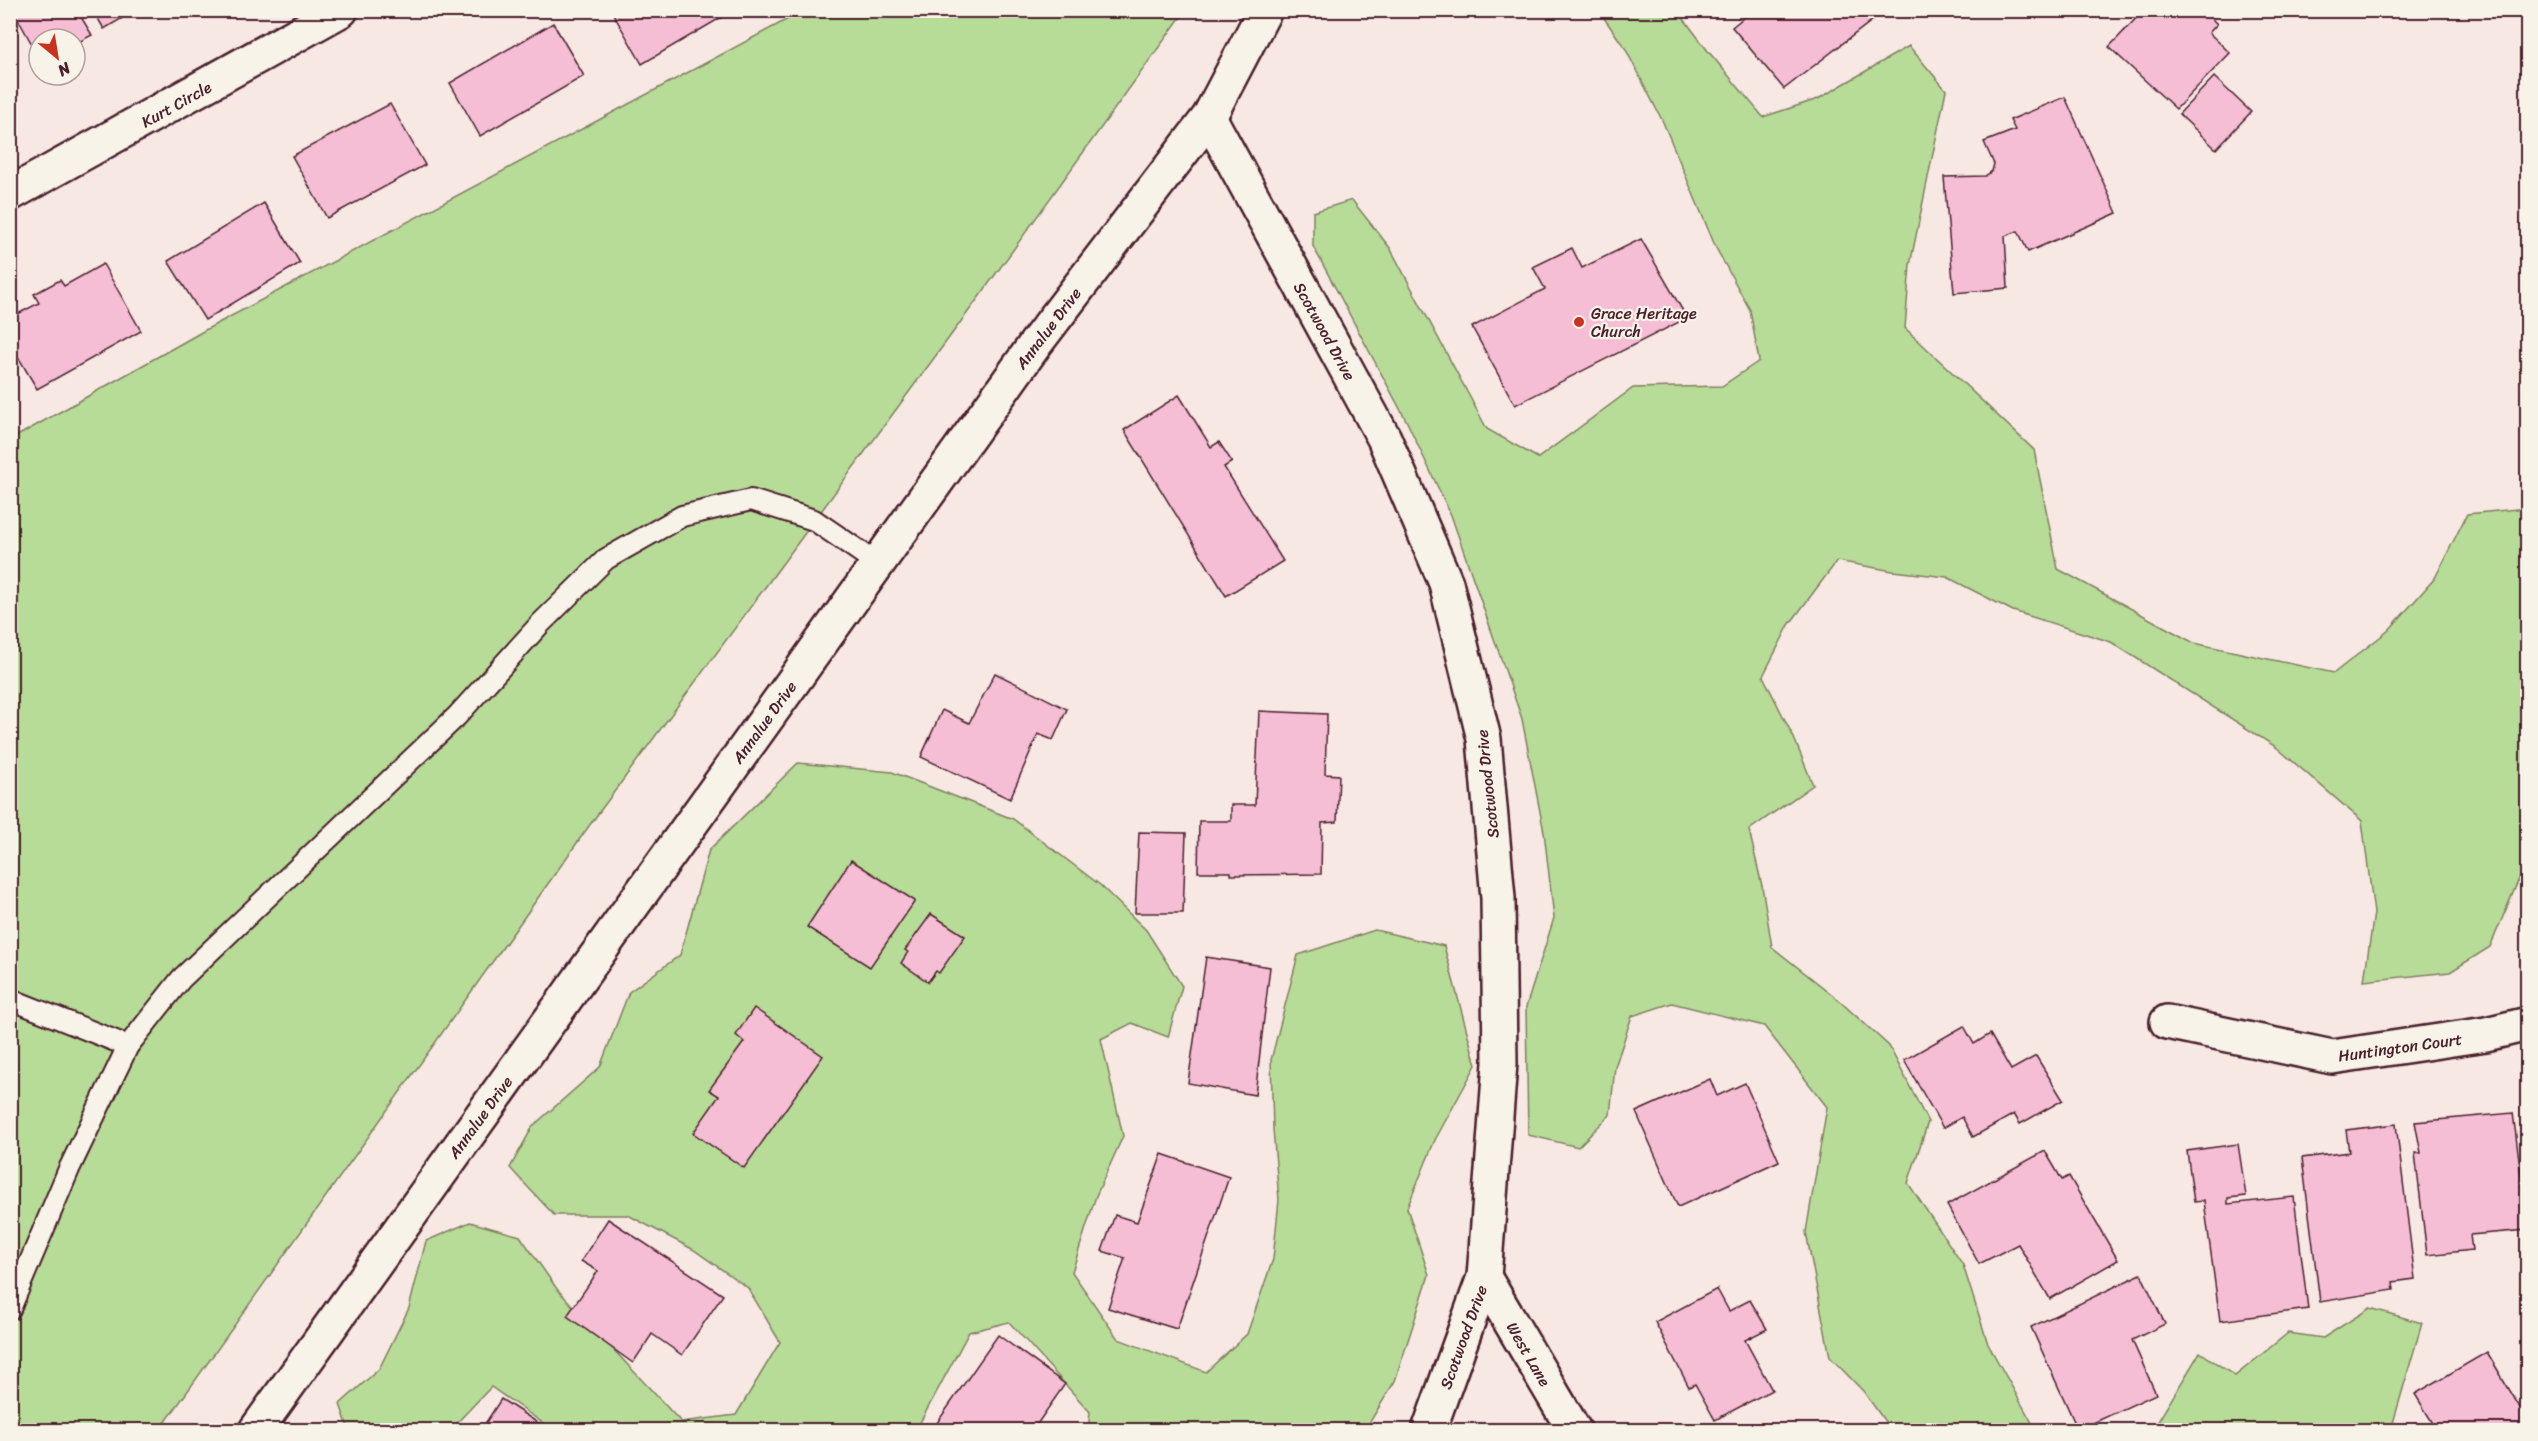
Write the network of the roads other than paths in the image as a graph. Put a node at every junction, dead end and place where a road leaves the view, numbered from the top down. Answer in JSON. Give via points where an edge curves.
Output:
{"nodes":[{"id":1,"x":341,"y":10,"type":"edge"},
{"id":2,"x":1265,"y":10,"type":"edge"},
{"id":3,"x":1209,"y":117,"type":"junction"},
{"id":4,"x":10,"y":195,"type":"edge"},
{"id":5,"x":878,"y":564,"type":"junction"},
{"id":6,"x":10,"y":999,"type":"edge"},
{"id":7,"x":2167,"y":1023,"type":"dead end"},
{"id":8,"x":2528,"y":1024,"type":"edge"},
{"id":9,"x":128,"y":1046,"type":"junction"},
{"id":10,"x":1484,"y":1278,"type":"junction"},
{"id":11,"x":10,"y":1309,"type":"edge"},
{"id":12,"x":256,"y":1431,"type":"edge"},
{"id":13,"x":1429,"y":1431,"type":"edge"},
{"id":14,"x":1574,"y":1431,"type":"edge"}],
"edges":[{"from":1,"to":4,"type":"street","name":"Kurt Circle"},
{"from":2,"to":3,"type":"street","name":"Annalue Drive"},
{"from":3,"to":5,"type":"street","name":"Annalue Drive","via":[[1036,343]]},
{"from":3,"to":10,"type":"street","name":"Scotwood Drive","via":[[1384,438],[1446,583],[1481,728],[1498,898],[1500,1064]]},
{"from":5,"to":9,"type":"lane","via":[[814,520],[751,500],[682,516],[606,559],[541,623],[457,716],[181,979]]},
{"from":5,"to":12,"type":"street","name":"Annalue Drive"},
{"from":6,"to":9,"type":"lane"},
{"from":7,"to":8,"type":"street","name":"Huntington Court","via":[[2332,1057]]},
{"from":9,"to":11,"type":"lane","via":[[69,1169]]},
{"from":10,"to":13,"type":"street","name":"Scotwood Drive"},
{"from":10,"to":14,"type":"street","name":"West Lane"}]}
